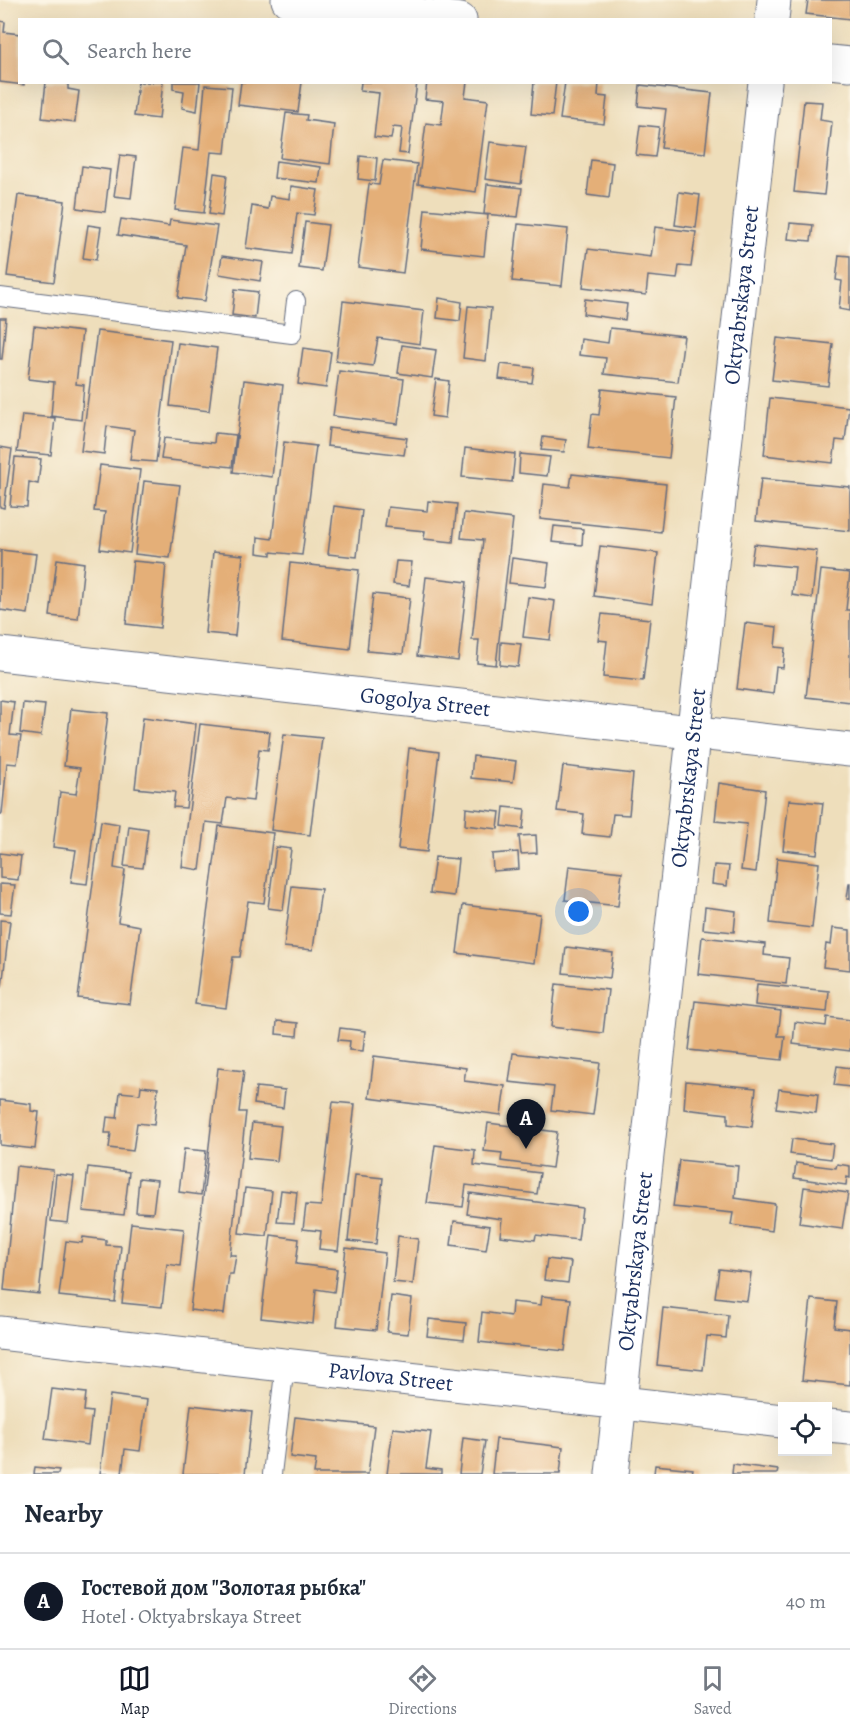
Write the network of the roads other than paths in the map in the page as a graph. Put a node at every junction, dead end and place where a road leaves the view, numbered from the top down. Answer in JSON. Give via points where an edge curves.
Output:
{"nodes":[{"id":1,"x":288,"y":0,"type":"edge"},
{"id":2,"x":774,"y":0,"type":"edge"},
{"id":3,"x":443,"y":18,"type":"edge"},
{"id":4,"x":772,"y":18,"type":"edge"},
{"id":5,"x":832,"y":62,"type":"edge"},
{"id":6,"x":850,"y":64,"type":"edge"},
{"id":7,"x":765,"y":84,"type":"edge"},
{"id":8,"x":0,"y":297,"type":"edge"},
{"id":9,"x":296,"y":301,"type":"dead end"},
{"id":10,"x":0,"y":654,"type":"edge"},
{"id":11,"x":693,"y":733,"type":"junction"},
{"id":12,"x":850,"y":750,"type":"edge"},
{"id":13,"x":0,"y":1333,"type":"edge"},
{"id":14,"x":285,"y":1365,"type":"junction"},
{"id":15,"x":620,"y":1403,"type":"junction"},
{"id":16,"x":778,"y":1420,"type":"edge"},
{"id":17,"x":832,"y":1426,"type":"edge"},
{"id":18,"x":850,"y":1428,"type":"edge"},
{"id":19,"x":272,"y":1474,"type":"edge"},
{"id":20,"x":612,"y":1474,"type":"edge"}],
"edges":[{"from":1,"to":3,"type":"street"},
{"from":2,"to":4,"type":"street"},
{"from":5,"to":6,"type":"street"},
{"from":7,"to":11,"type":"street","name":"Oktyabrskaya Street"},
{"from":8,"to":9,"type":"lane","via":[[292,334]]},
{"from":10,"to":11,"type":"street","name":"Gogolya Street"},
{"from":11,"to":12,"type":"street","name":"Gogolya Street"},
{"from":11,"to":15,"type":"street","name":"Oktyabrskaya Street"},
{"from":13,"to":14,"type":"street","name":"Pavlova Street"},
{"from":14,"to":15,"type":"street","name":"Pavlova Street"},
{"from":14,"to":19,"type":"lane"},
{"from":15,"to":16,"type":"street","name":"Pavlova Street"},
{"from":15,"to":20,"type":"street","name":"Oktyabrskaya Street"},
{"from":17,"to":18,"type":"street"}]}
